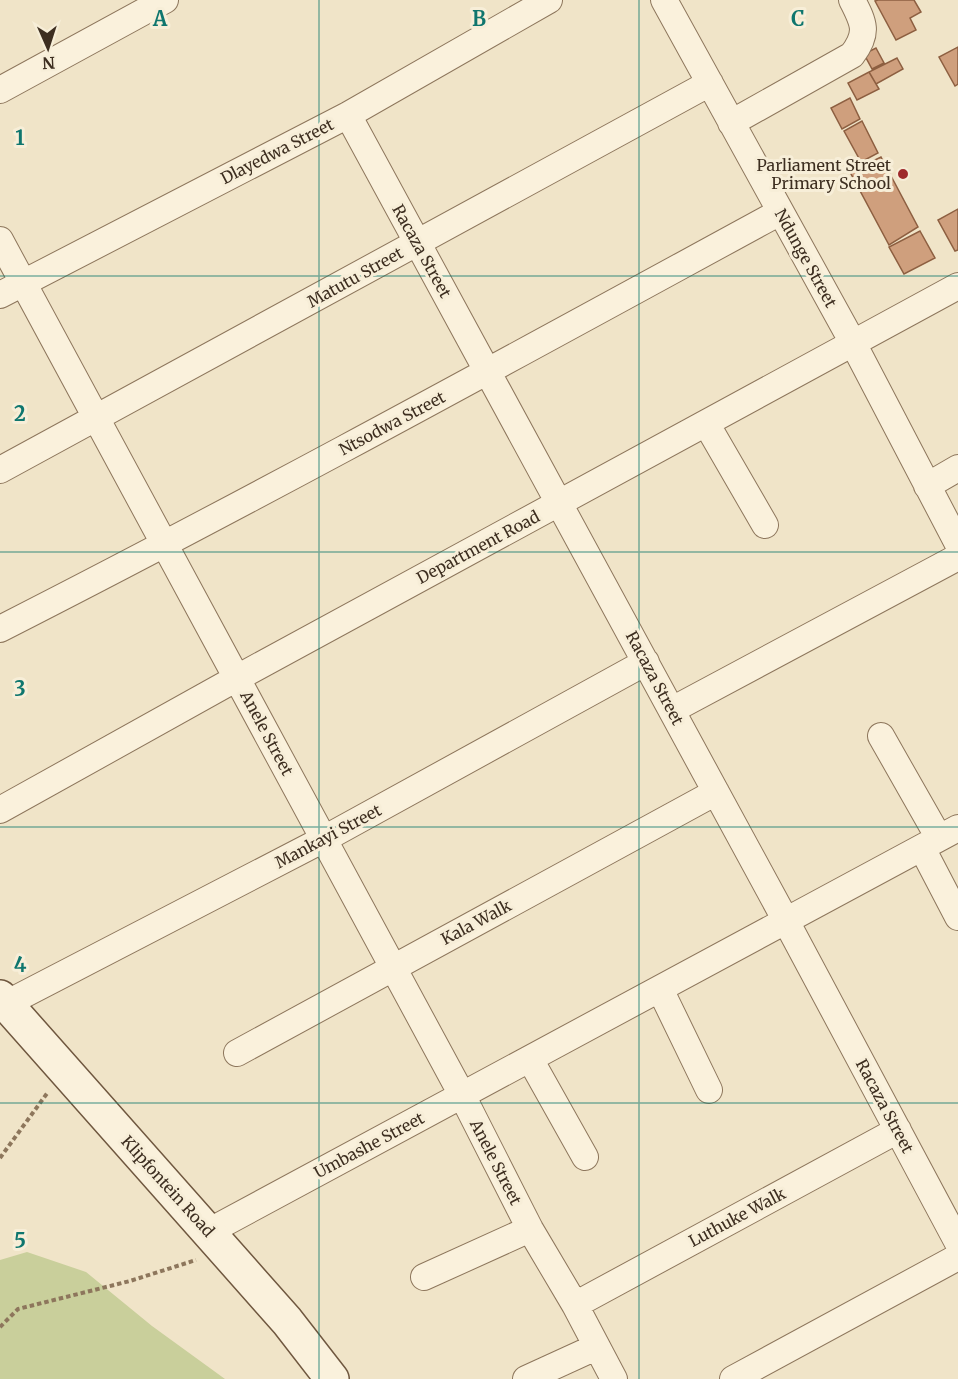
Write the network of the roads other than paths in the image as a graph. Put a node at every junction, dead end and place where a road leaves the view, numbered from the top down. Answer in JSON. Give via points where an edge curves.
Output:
{"nodes":[{"id":1,"x":165,"y":0,"type":"edge"},
{"id":2,"x":549,"y":0,"type":"edge"},
{"id":3,"x":664,"y":0,"type":"edge"},
{"id":4,"x":852,"y":0,"type":"edge"},
{"id":5,"x":710,"y":83,"type":"junction"},
{"id":6,"x":0,"y":90,"type":"edge"},
{"id":7,"x":348,"y":115,"type":"junction"},
{"id":8,"x":731,"y":123,"type":"junction"},
{"id":9,"x":780,"y":212,"type":"junction"},
{"id":10,"x":0,"y":240,"type":"edge"},
{"id":11,"x":418,"y":243,"type":"junction"},
{"id":12,"x":22,"y":282,"type":"junction"},
{"id":13,"x":958,"y":286,"type":"edge"},
{"id":14,"x":0,"y":295,"type":"edge"},
{"id":15,"x":853,"y":343,"type":"junction"},
{"id":16,"x":488,"y":372,"type":"junction"},
{"id":17,"x":98,"y":418,"type":"junction"},
{"id":18,"x":706,"y":423,"type":"junction"},
{"id":19,"x":958,"y":468,"type":"edge"},
{"id":20,"x":0,"y":470,"type":"edge"},
{"id":21,"x":927,"y":486,"type":"junction"},
{"id":22,"x":560,"y":503,"type":"junction"},
{"id":23,"x":765,"y":525,"type":"dead end"},
{"id":24,"x":166,"y":544,"type":"junction"},
{"id":25,"x":958,"y":544,"type":"edge"},
{"id":26,"x":958,"y":557,"type":"edge"},
{"id":27,"x":0,"y":629,"type":"edge"},
{"id":28,"x":646,"y":662,"type":"junction"},
{"id":29,"x":237,"y":678,"type":"junction"},
{"id":30,"x":672,"y":710,"type":"junction"},
{"id":31,"x":881,"y":736,"type":"dead end"},
{"id":32,"x":716,"y":792,"type":"junction"},
{"id":33,"x":0,"y":810,"type":"edge"},
{"id":34,"x":940,"y":838,"type":"edge"},
{"id":35,"x":324,"y":839,"type":"junction"},
{"id":36,"x":958,"y":917,"type":"edge"},
{"id":37,"x":786,"y":921,"type":"junction"},
{"id":38,"x":393,"y":967,"type":"junction"},
{"id":39,"x":660,"y":988,"type":"junction"},
{"id":40,"x":2,"y":1003,"type":"edge"},
{"id":41,"x":237,"y":1053,"type":"dead end"},
{"id":42,"x":530,"y":1059,"type":"junction"},
{"id":43,"x":709,"y":1090,"type":"dead end"},
{"id":44,"x":462,"y":1095,"type":"junction"},
{"id":45,"x":898,"y":1130,"type":"junction"},
{"id":46,"x":585,"y":1157,"type":"dead end"},
{"id":47,"x":530,"y":1228,"type":"junction"},
{"id":48,"x":217,"y":1241,"type":"junction"},
{"id":49,"x":958,"y":1243,"type":"edge"},
{"id":50,"x":958,"y":1257,"type":"edge"},
{"id":51,"x":424,"y":1277,"type":"dead end"},
{"id":52,"x":575,"y":1305,"type":"junction"},
{"id":53,"x":596,"y":1347,"type":"junction"},
{"id":54,"x":332,"y":1379,"type":"edge"},
{"id":55,"x":526,"y":1379,"type":"edge"},
{"id":56,"x":614,"y":1379,"type":"edge"},
{"id":57,"x":733,"y":1379,"type":"edge"}],
"edges":[{"from":1,"to":6,"type":"street"},
{"from":2,"to":7,"type":"street","name":"Dlayedwa Street"},
{"from":3,"to":5,"type":"street","name":"Ndunge Street"},
{"from":4,"to":8,"type":"street","via":[[863,21],[862,42],[852,55]]},
{"from":5,"to":8,"type":"street","name":"Ndunge Street"},
{"from":5,"to":11,"type":"street","name":"Matutu Street"},
{"from":7,"to":11,"type":"street","name":"Racaza Street"},
{"from":7,"to":12,"type":"street","name":"Dlayedwa Street"},
{"from":8,"to":9,"type":"street","name":"Ndunge Street"},
{"from":9,"to":15,"type":"street","name":"Ndunge Street"},
{"from":9,"to":16,"type":"street","name":"Ntsodwa Street"},
{"from":10,"to":12,"type":"street","name":"Anele Street"},
{"from":11,"to":16,"type":"street","name":"Racaza Street"},
{"from":11,"to":17,"type":"street","name":"Matutu Street"},
{"from":12,"to":14,"type":"street","name":"Dlayedwa Street"},
{"from":12,"to":17,"type":"street","name":"Anele Street"},
{"from":13,"to":15,"type":"street","name":"Department Road"},
{"from":15,"to":18,"type":"street","name":"Department Road"},
{"from":15,"to":21,"type":"street","name":"Ndunge Street"},
{"from":16,"to":22,"type":"street","name":"Racaza Street"},
{"from":16,"to":24,"type":"street","name":"Ntsodwa Street"},
{"from":17,"to":20,"type":"street","name":"Matutu Street"},
{"from":17,"to":24,"type":"street","name":"Anele Street"},
{"from":18,"to":22,"type":"street","name":"Department Road"},
{"from":18,"to":23,"type":"street"},
{"from":19,"to":21,"type":"street"},
{"from":21,"to":25,"type":"street","name":"Ndunge Street"},
{"from":22,"to":28,"type":"street","name":"Racaza Street"},
{"from":22,"to":29,"type":"street","name":"Department Road"},
{"from":24,"to":27,"type":"street","name":"Ntsodwa Street"},
{"from":24,"to":29,"type":"street","name":"Anele Street"},
{"from":26,"to":30,"type":"street"},
{"from":28,"to":30,"type":"street","name":"Racaza Street"},
{"from":28,"to":35,"type":"street","name":"Mankayi Street"},
{"from":29,"to":33,"type":"street","name":"Department Road"},
{"from":29,"to":35,"type":"street","name":"Anele Street"},
{"from":30,"to":32,"type":"street","name":"Racaza Street"},
{"from":31,"to":34,"type":"street"},
{"from":32,"to":37,"type":"street","name":"Racaza Street"},
{"from":32,"to":38,"type":"street","name":"Kala Walk"},
{"from":34,"to":36,"type":"street"},
{"from":34,"to":37,"type":"street","name":"Umbashe Street"},
{"from":35,"to":38,"type":"street","name":"Anele Street"},
{"from":35,"to":40,"type":"street","name":"Mankayi Street"},
{"from":37,"to":39,"type":"street","name":"Umbashe Street"},
{"from":37,"to":45,"type":"street","name":"Racaza Street"},
{"from":38,"to":41,"type":"street","name":"Kala Walk"},
{"from":38,"to":44,"type":"street","name":"Anele Street"},
{"from":39,"to":42,"type":"street","name":"Umbashe Street"},
{"from":39,"to":43,"type":"street"},
{"from":40,"to":48,"type":"street","name":"Klipfontein Road"},
{"from":42,"to":44,"type":"street","name":"Umbashe Street"},
{"from":42,"to":46,"type":"street"},
{"from":44,"to":47,"type":"street","name":"Anele Street"},
{"from":44,"to":48,"type":"street","name":"Umbashe Street"},
{"from":45,"to":49,"type":"street","name":"Racaza Street"},
{"from":45,"to":52,"type":"street","name":"Luthuke Walk"},
{"from":47,"to":51,"type":"street"},
{"from":47,"to":52,"type":"street","name":"Anele Street"},
{"from":48,"to":54,"type":"street","name":"Klipfontein Road"},
{"from":50,"to":57,"type":"street"},
{"from":52,"to":53,"type":"street","name":"Anele Street"},
{"from":53,"to":55,"type":"street"},
{"from":53,"to":56,"type":"street","name":"Anele Street"}]}
